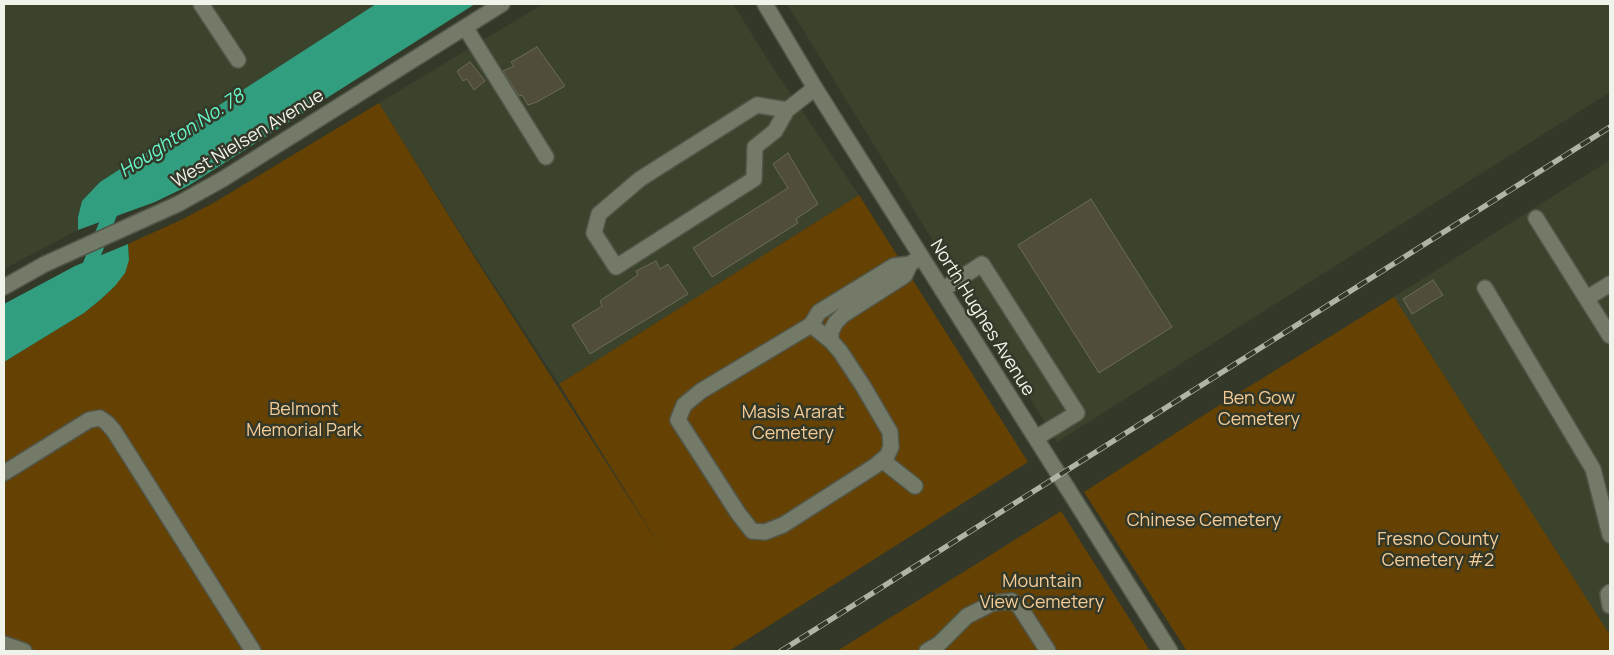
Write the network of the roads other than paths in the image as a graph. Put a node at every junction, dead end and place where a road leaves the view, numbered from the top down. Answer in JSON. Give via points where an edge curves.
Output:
{"nodes":[{"id":1,"x":202,"y":4,"type":"edge"},
{"id":2,"x":502,"y":4,"type":"edge"},
{"id":3,"x":765,"y":4,"type":"edge"},
{"id":4,"x":465,"y":27,"type":"junction"},
{"id":5,"x":238,"y":60,"type":"dead end"},
{"id":6,"x":815,"y":88,"type":"junction"},
{"id":7,"x":787,"y":110,"type":"junction"},
{"id":8,"x":546,"y":157,"type":"dead end"},
{"id":9,"x":1536,"y":218,"type":"dead end"},
{"id":10,"x":915,"y":260,"type":"junction"},
{"id":11,"x":1610,"y":284,"type":"edge"},
{"id":12,"x":4,"y":287,"type":"edge"},
{"id":13,"x":1486,"y":288,"type":"dead end"},
{"id":14,"x":942,"y":290,"type":"junction"},
{"id":15,"x":1587,"y":298,"type":"junction"},
{"id":16,"x":811,"y":324,"type":"junction"},
{"id":17,"x":1610,"y":336,"type":"edge"},
{"id":18,"x":831,"y":341,"type":"junction"},
{"id":19,"x":1036,"y":438,"type":"junction"},
{"id":20,"x":882,"y":460,"type":"junction"},
{"id":21,"x":4,"y":473,"type":"edge"},
{"id":22,"x":915,"y":486,"type":"dead end"},
{"id":23,"x":1610,"y":535,"type":"edge"},
{"id":24,"x":1610,"y":592,"type":"edge"},
{"id":25,"x":1610,"y":606,"type":"edge"},
{"id":26,"x":4,"y":644,"type":"edge"},
{"id":27,"x":24,"y":651,"type":"edge"},
{"id":28,"x":253,"y":651,"type":"edge"},
{"id":29,"x":927,"y":651,"type":"edge"},
{"id":30,"x":1048,"y":651,"type":"edge"},
{"id":31,"x":1170,"y":651,"type":"edge"}],
"edges":[{"from":1,"to":5,"type":"street"},
{"from":2,"to":4,"type":"street","name":"West Nielsen Avenue"},
{"from":3,"to":6,"type":"street","name":"North Hughes Avenue"},
{"from":4,"to":8,"type":"street"},
{"from":4,"to":12,"type":"street","name":"West Nielsen Avenue","via":[[178,204],[45,264]]},
{"from":6,"to":7,"type":"street"},
{"from":6,"to":10,"type":"street","name":"North Hughes Avenue"},
{"from":7,"to":7,"type":"street","via":[[774,131],[755,147],[754,179],[616,267],[594,233],[599,214],[640,179],[757,105]]},
{"from":9,"to":15,"type":"street"},
{"from":10,"to":14,"type":"street","name":"North Hughes Avenue"},
{"from":10,"to":16,"type":"street","via":[[894,266],[819,312]]},
{"from":10,"to":18,"type":"street","via":[[901,278],[843,315],[831,331]]},
{"from":11,"to":15,"type":"street"},
{"from":13,"to":23,"type":"street","via":[[1593,469]]},
{"from":14,"to":19,"type":"street","name":"North Hughes Avenue"},
{"from":14,"to":19,"type":"street","via":[[982,264],[1077,413]]},
{"from":15,"to":17,"type":"street"},
{"from":16,"to":18,"type":"street"},
{"from":16,"to":20,"type":"street","via":[[702,391],[684,405],[678,420],[752,531],[765,532],[783,525]]},
{"from":18,"to":20,"type":"street","via":[[890,432],[891,447]]},
{"from":19,"to":31,"type":"street","name":"North Hughes Avenue"},
{"from":20,"to":22,"type":"street"},
{"from":21,"to":28,"type":"street","via":[[89,420],[100,418],[108,423]]},
{"from":24,"to":25,"type":"street"},
{"from":26,"to":27,"type":"street"},
{"from":29,"to":30,"type":"street","via":[[939,644],[967,616],[993,603],[1012,601],[1019,606]]}]}
